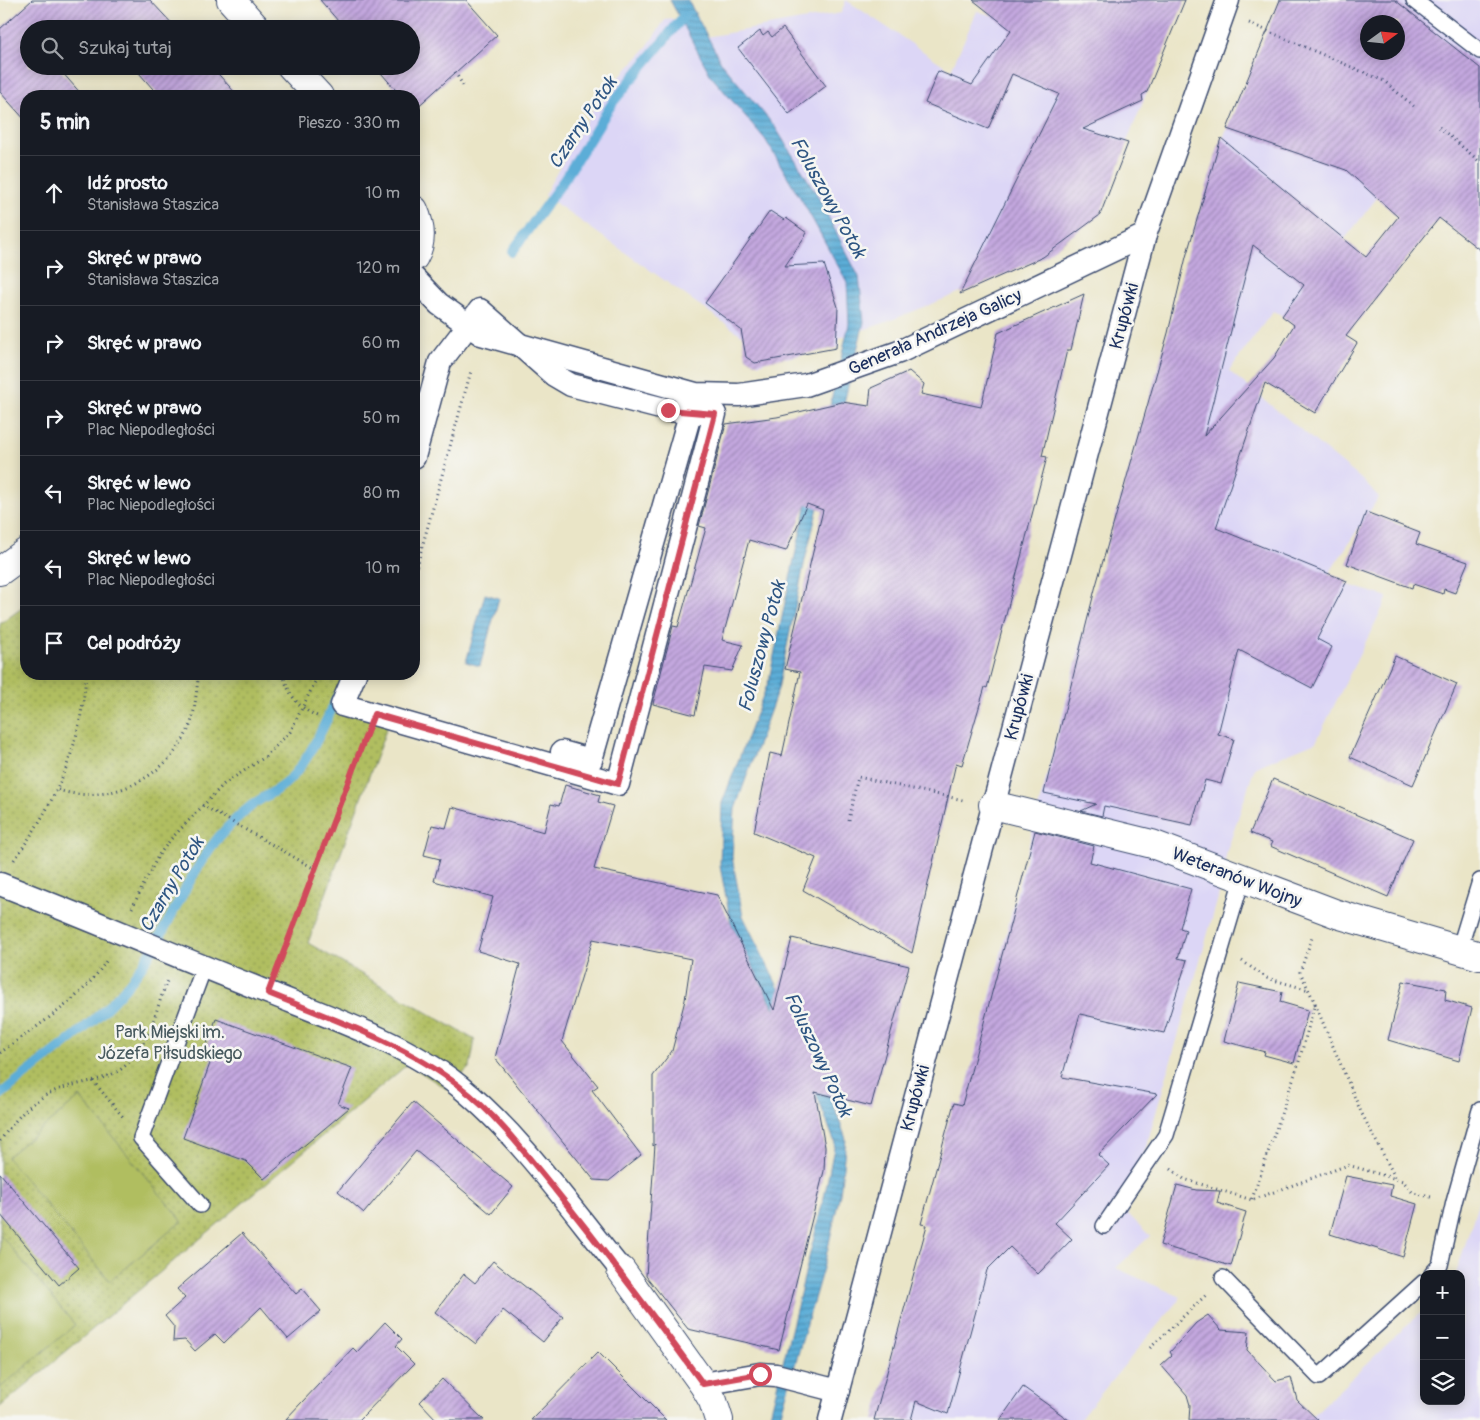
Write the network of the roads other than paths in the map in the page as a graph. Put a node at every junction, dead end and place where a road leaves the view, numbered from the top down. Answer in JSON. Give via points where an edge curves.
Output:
{"nodes":[{"id":1,"x":231,"y":0,"type":"edge"},
{"id":2,"x":1228,"y":0,"type":"edge"},
{"id":3,"x":1414,"y":0,"type":"edge"},
{"id":4,"x":249,"y":20,"type":"edge"},
{"id":5,"x":1480,"y":51,"type":"edge"},
{"id":6,"x":299,"y":75,"type":"edge"},
{"id":7,"x":313,"y":90,"type":"edge"},
{"id":8,"x":1145,"y":234,"type":"junction"},
{"id":9,"x":420,"y":284,"type":"edge"},
{"id":10,"x":475,"y":330,"type":"junction"},
{"id":11,"x":693,"y":403,"type":"junction"},
{"id":12,"x":420,"y":434,"type":"edge"},
{"id":13,"x":20,"y":556,"type":"edge"},
{"id":14,"x":0,"y":571,"type":"edge"},
{"id":15,"x":352,"y":680,"type":"edge"},
{"id":16,"x":376,"y":708,"type":"junction"},
{"id":17,"x":993,"y":806,"type":"junction"},
{"id":18,"x":1242,"y":879,"type":"junction"},
{"id":19,"x":1480,"y":881,"type":"edge"},
{"id":20,"x":0,"y":884,"type":"edge"},
{"id":21,"x":1470,"y":953,"type":"edge"},
{"id":22,"x":204,"y":967,"type":"junction"},
{"id":23,"x":1480,"y":1110,"type":"edge"},
{"id":24,"x":200,"y":1205,"type":"dead end"},
{"id":25,"x":1104,"y":1226,"type":"dead end"},
{"id":26,"x":620,"y":1270,"type":"joint"},
{"id":27,"x":1436,"y":1270,"type":"edge"},
{"id":28,"x":1223,"y":1278,"type":"road end"},
{"id":29,"x":1420,"y":1286,"type":"edge"},
{"id":30,"x":703,"y":1384,"type":"junction"},
{"id":31,"x":838,"y":1391,"type":"junction"},
{"id":32,"x":720,"y":1420,"type":"edge"},
{"id":33,"x":830,"y":1420,"type":"edge"}],
"edges":[{"from":1,"to":4,"type":"street"},
{"from":2,"to":8,"type":"street","name":"Krupówki"},
{"from":3,"to":5,"type":"lane"},
{"from":6,"to":7,"type":"street"},
{"from":8,"to":11,"type":"street","name":"Generała Andrzeja Galicy","via":[[926,340],[866,365],[769,392]]},
{"from":8,"to":17,"type":"street","name":"Krupówki"},
{"from":9,"to":10,"type":"street","name":"Generała Andrzeja Galicy","via":[[440,304]]},
{"from":10,"to":11,"type":"street","name":"Generała Andrzeja Galicy"},
{"from":10,"to":12,"type":"street","via":[[440,362]]},
{"from":11,"to":16,"type":"street","via":[[591,760]]},
{"from":11,"to":16,"type":"street","via":[[715,414],[714,424],[618,784]]},
{"from":13,"to":14,"type":"street"},
{"from":15,"to":16,"type":"street","via":[[342,705]]},
{"from":17,"to":18,"type":"street","name":"Weteranów Wojny","via":[[1152,844]]},
{"from":17,"to":31,"type":"street","name":"Krupówki"},
{"from":18,"to":21,"type":"street","name":"Weteranów Wojny","via":[[1323,909]]},
{"from":18,"to":25,"type":"lane","via":[[1166,1135]]},
{"from":19,"to":21,"type":"lane"},
{"from":20,"to":22,"type":"street"},
{"from":22,"to":24,"type":"lane","via":[[141,1138]]},
{"from":22,"to":26,"type":"street","via":[[392,1046],[458,1085],[510,1135]]},
{"from":23,"to":27,"type":"lane","via":[[1440,1265]]},
{"from":26,"to":30,"type":"street"},
{"from":28,"to":29,"type":"lane","via":[[1320,1377]]},
{"from":30,"to":31,"type":"street","via":[[760,1374]]},
{"from":30,"to":32,"type":"street"},
{"from":31,"to":33,"type":"street","name":"Krupówki"}]}
